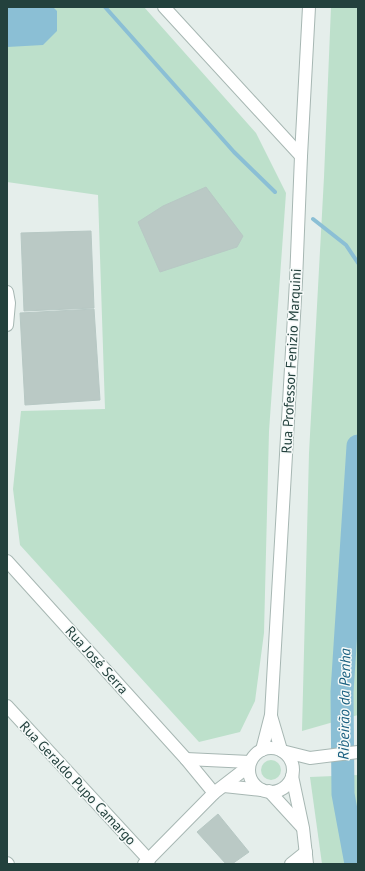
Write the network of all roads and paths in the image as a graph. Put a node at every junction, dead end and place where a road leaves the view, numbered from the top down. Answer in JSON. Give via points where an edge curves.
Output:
{"nodes":[{"id":1,"x":164,"y":7,"type":"edge"},
{"id":2,"x":309,"y":7,"type":"edge"},
{"id":3,"x":301,"y":156,"type":"junction"},
{"id":4,"x":7,"y":292,"type":"edge"},
{"id":5,"x":7,"y":326,"type":"edge"},
{"id":6,"x":7,"y":561,"type":"edge"},
{"id":7,"x":7,"y":706,"type":"edge"},
{"id":8,"x":271,"y":715,"type":"junction"},
{"id":9,"x":262,"y":750,"type":"junction"},
{"id":10,"x":282,"y":751,"type":"junction"},
{"id":11,"x":356,"y":753,"type":"edge"},
{"id":12,"x":314,"y":758,"type":"junction"},
{"id":13,"x":186,"y":759,"type":"junction"},
{"id":14,"x":250,"y":764,"type":"junction"},
{"id":15,"x":292,"y":773,"type":"junction"},
{"id":16,"x":219,"y":790,"type":"junction"},
{"id":17,"x":266,"y":791,"type":"junction"},
{"id":18,"x":303,"y":828,"type":"junction"},
{"id":19,"x":307,"y":858,"type":"edge"},
{"id":20,"x":147,"y":862,"type":"edge"},
{"id":21,"x":291,"y":864,"type":"edge"}],
"edges":[{"from":1,"to":3,"type":"street"},
{"from":2,"to":3,"type":"street","name":"Rua Professor Fenizio Marquini"},
{"from":3,"to":8,"type":"street","name":"Rua Professor Fenizio Marquini"},
{"from":4,"to":5,"type":"street"},
{"from":6,"to":13,"type":"street","name":"Rua José Serra"},
{"from":7,"to":20,"type":"street","name":"Rua Geraldo Pupo Camargo"},
{"from":8,"to":9,"type":"street"},
{"from":8,"to":10,"type":"street"},
{"from":9,"to":10,"type":"street","via":[[268,748]]},
{"from":9,"to":14,"type":"street"},
{"from":10,"to":12,"type":"street"},
{"from":10,"to":15,"type":"street","via":[[288,756]]},
{"from":11,"to":12,"type":"street"},
{"from":12,"to":15,"type":"street"},
{"from":13,"to":14,"type":"street"},
{"from":13,"to":16,"type":"street","name":"Rua José Serra"},
{"from":14,"to":16,"type":"street"},
{"from":14,"to":17,"type":"street","via":[[252,780]]},
{"from":15,"to":17,"type":"street","via":[[283,788]]},
{"from":15,"to":18,"type":"street"},
{"from":16,"to":17,"type":"street"},
{"from":16,"to":20,"type":"street"},
{"from":17,"to":18,"type":"street"},
{"from":18,"to":19,"type":"street"},
{"from":19,"to":21,"type":"street"}]}
